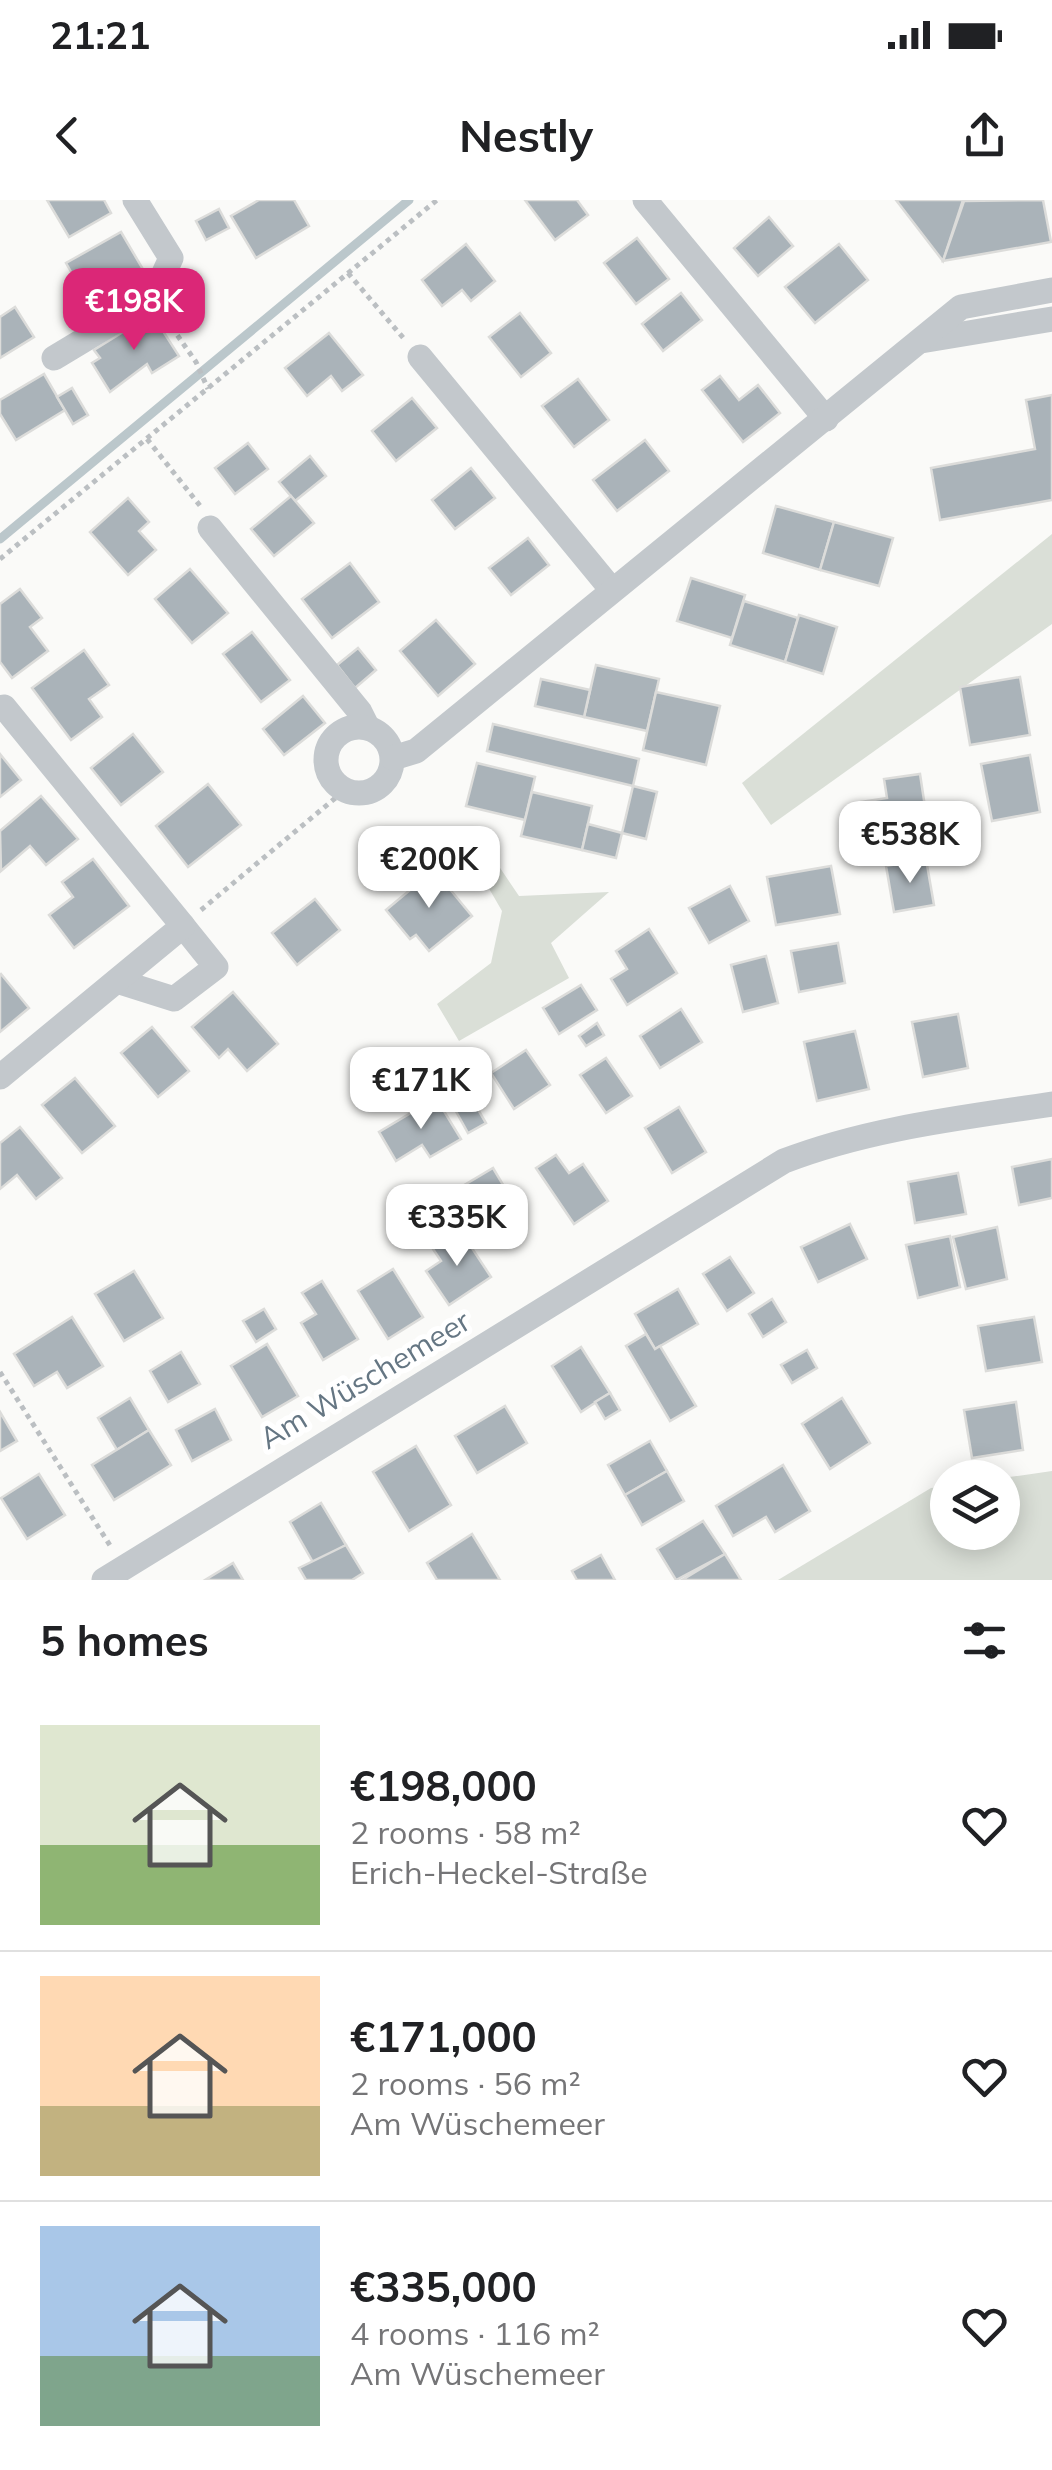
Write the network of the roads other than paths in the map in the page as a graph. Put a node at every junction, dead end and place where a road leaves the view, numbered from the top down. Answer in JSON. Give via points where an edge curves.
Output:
{"nodes":[{"id":1,"x":135,"y":200,"type":"edge"},
{"id":2,"x":646,"y":200,"type":"edge"},
{"id":3,"x":1052,"y":290,"type":"edge"},
{"id":4,"x":1052,"y":319,"type":"edge"},
{"id":5,"x":921,"y":341,"type":"junction"},
{"id":6,"x":54,"y":358,"type":"dead end"},
{"id":7,"x":420,"y":358,"type":"road end"},
{"id":8,"x":826,"y":419,"type":"junction"},
{"id":9,"x":210,"y":528,"type":"road end"},
{"id":10,"x":612,"y":590,"type":"junction"},
{"id":11,"x":4,"y":707,"type":"dead end"},
{"id":12,"x":368,"y":728,"type":"junction"},
{"id":13,"x":392,"y":758,"type":"junction"},
{"id":14,"x":183,"y":926,"type":"junction"},
{"id":15,"x":117,"y":980,"type":"junction"},
{"id":16,"x":0,"y":1078,"type":"edge"},
{"id":17,"x":1052,"y":1104,"type":"edge"},
{"id":18,"x":114,"y":1574,"type":"edge"}],
"edges":[{"from":1,"to":6,"type":"street","via":[[172,258],[152,298]]},
{"from":2,"to":8,"type":"street"},
{"from":3,"to":5,"type":"street","via":[[961,307]]},
{"from":4,"to":5,"type":"street"},
{"from":5,"to":8,"type":"street"},
{"from":7,"to":10,"type":"street"},
{"from":8,"to":10,"type":"street"},
{"from":9,"to":12,"type":"street"},
{"from":10,"to":13,"type":"street","via":[[416,751]]},
{"from":11,"to":14,"type":"street"},
{"from":12,"to":13,"type":"street","via":[[385,740]]},
{"from":12,"to":13,"type":"street","via":[[338,734],[327,752],[329,774],[345,790],[378,788]]},
{"from":14,"to":15,"type":"street"},
{"from":14,"to":15,"type":"street","via":[[216,967],[174,999]]},
{"from":15,"to":16,"type":"street"},
{"from":17,"to":18,"type":"street","name":"Am Wüschemeer","via":[[872,1133],[784,1161]]}]}
